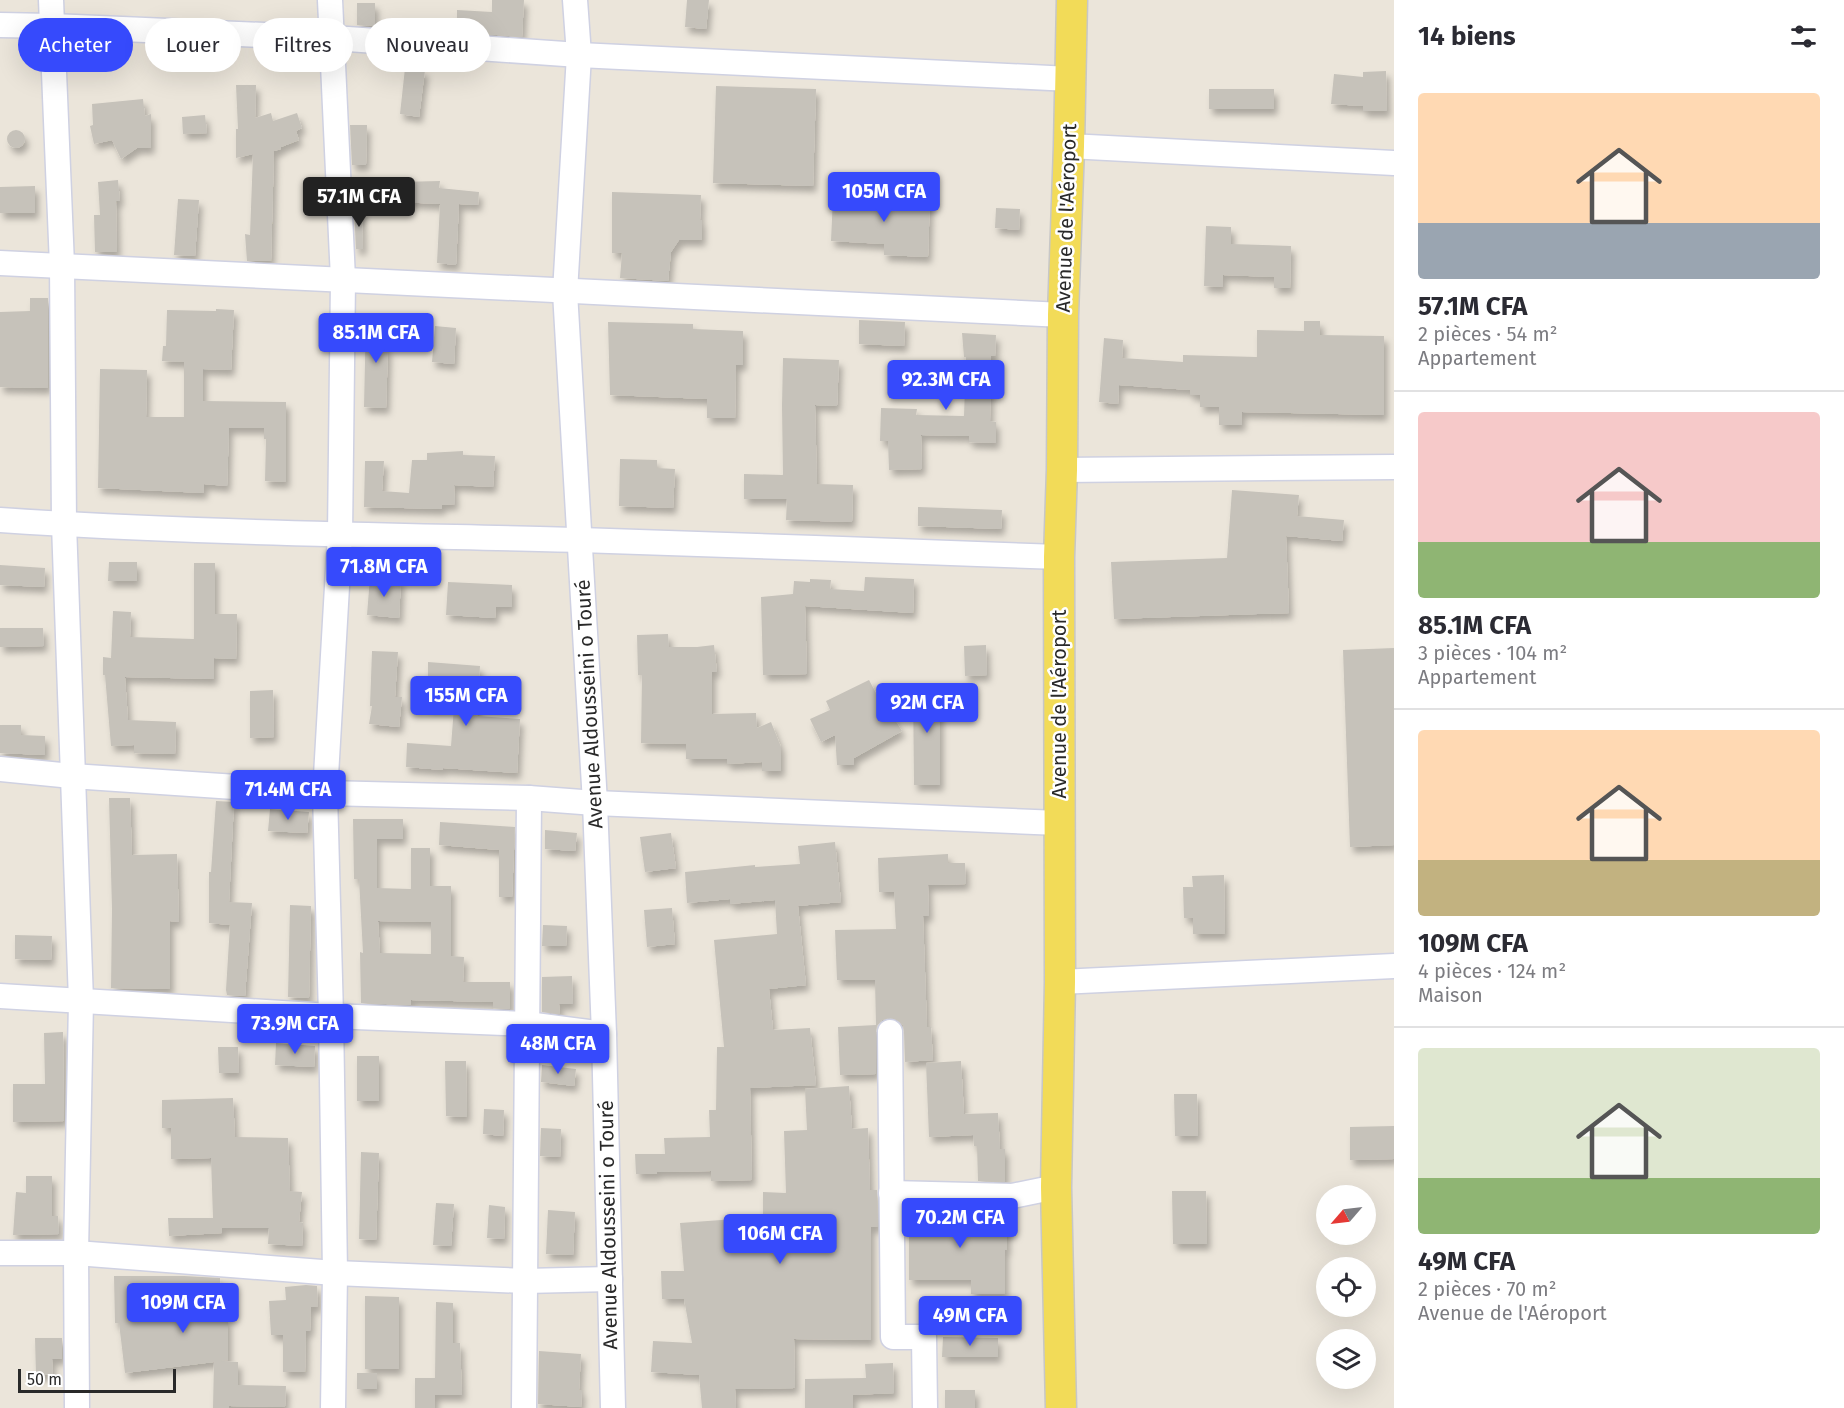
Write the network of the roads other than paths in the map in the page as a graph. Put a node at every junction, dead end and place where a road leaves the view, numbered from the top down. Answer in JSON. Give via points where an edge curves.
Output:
{"nodes":[{"id":1,"x":51,"y":0,"type":"edge"},
{"id":2,"x":330,"y":0,"type":"edge"},
{"id":3,"x":575,"y":0,"type":"edge"},
{"id":4,"x":1072,"y":0,"type":"edge"},
{"id":5,"x":52,"y":18,"type":"edge"},
{"id":6,"x":331,"y":18,"type":"edge"},
{"id":7,"x":0,"y":25,"type":"edge"},
{"id":8,"x":18,"y":25,"type":"edge"},
{"id":9,"x":133,"y":29,"type":"edge"},
{"id":10,"x":253,"y":35,"type":"edge"},
{"id":11,"x":353,"y":39,"type":"edge"},
{"id":12,"x":579,"y":55,"type":"junction"},
{"id":13,"x":54,"y":72,"type":"edge"},
{"id":14,"x":334,"y":72,"type":"edge"},
{"id":15,"x":1070,"y":79,"type":"junction"},
{"id":16,"x":1070,"y":146,"type":"junction"},
{"id":17,"x":1394,"y":164,"type":"edge"},
{"id":18,"x":0,"y":263,"type":"edge"},
{"id":19,"x":62,"y":265,"type":"junction"},
{"id":20,"x":343,"y":279,"type":"junction"},
{"id":21,"x":565,"y":292,"type":"junction"},
{"id":22,"x":1063,"y":315,"type":"junction"},
{"id":23,"x":1394,"y":467,"type":"edge"},
{"id":24,"x":1062,"y":470,"type":"junction"},
{"id":25,"x":0,"y":519,"type":"edge"},
{"id":26,"x":63,"y":524,"type":"junction"},
{"id":27,"x":340,"y":535,"type":"junction"},
{"id":28,"x":580,"y":540,"type":"junction"},
{"id":29,"x":1059,"y":557,"type":"junction"},
{"id":30,"x":0,"y":770,"type":"edge"},
{"id":31,"x":72,"y":776,"type":"junction"},
{"id":32,"x":325,"y":793,"type":"junction"},
{"id":33,"x":529,"y":798,"type":"junction"},
{"id":34,"x":595,"y":803,"type":"junction"},
{"id":35,"x":1059,"y":823,"type":"junction"},
{"id":36,"x":1394,"y":966,"type":"edge"},
{"id":37,"x":1060,"y":981,"type":"junction"},
{"id":38,"x":0,"y":996,"type":"edge"},
{"id":39,"x":81,"y":1001,"type":"junction"},
{"id":40,"x":331,"y":1016,"type":"junction"},
{"id":41,"x":527,"y":1024,"type":"junction"},
{"id":42,"x":890,"y":1032,"type":"dead end"},
{"id":43,"x":604,"y":1034,"type":"junction"},
{"id":44,"x":1056,"y":1187,"type":"junction"},
{"id":45,"x":891,"y":1192,"type":"junction"},
{"id":46,"x":0,"y":1253,"type":"edge"},
{"id":47,"x":76,"y":1253,"type":"junction"},
{"id":48,"x":334,"y":1273,"type":"junction"},
{"id":49,"x":610,"y":1279,"type":"junction"},
{"id":50,"x":525,"y":1281,"type":"junction"},
{"id":51,"x":77,"y":1408,"type":"edge"},
{"id":52,"x":333,"y":1408,"type":"edge"},
{"id":53,"x":524,"y":1408,"type":"edge"},
{"id":54,"x":613,"y":1408,"type":"edge"},
{"id":55,"x":925,"y":1408,"type":"edge"},
{"id":56,"x":1061,"y":1408,"type":"edge"}],
"edges":[{"from":1,"to":5,"type":"street"},
{"from":2,"to":6,"type":"street"},
{"from":3,"to":12,"type":"street","name":"Avenue Aldousseini o Touré"},
{"from":4,"to":15,"type":"main road","name":"Avenue de l'Aéroport"},
{"from":7,"to":8,"type":"street"},
{"from":9,"to":10,"type":"street"},
{"from":11,"to":12,"type":"street"},
{"from":12,"to":15,"type":"street"},
{"from":12,"to":21,"type":"street","name":"Avenue Aldousseini o Touré"},
{"from":13,"to":19,"type":"street"},
{"from":14,"to":20,"type":"street"},
{"from":15,"to":16,"type":"main road","name":"Avenue de l'Aéroport"},
{"from":16,"to":17,"type":"street"},
{"from":16,"to":22,"type":"main road","name":"Avenue de l'Aéroport"},
{"from":18,"to":19,"type":"street"},
{"from":19,"to":20,"type":"street"},
{"from":19,"to":26,"type":"street"},
{"from":20,"to":21,"type":"street"},
{"from":20,"to":27,"type":"street"},
{"from":21,"to":22,"type":"street"},
{"from":21,"to":28,"type":"street","name":"Avenue Aldousseini o Touré"},
{"from":22,"to":24,"type":"main road","name":"Avenue de l'Aéroport"},
{"from":23,"to":24,"type":"street"},
{"from":24,"to":29,"type":"main road","name":"Avenue de l'Aéroport"},
{"from":25,"to":26,"type":"street"},
{"from":26,"to":27,"type":"street"},
{"from":26,"to":31,"type":"street"},
{"from":27,"to":28,"type":"street"},
{"from":27,"to":32,"type":"street"},
{"from":28,"to":29,"type":"street"},
{"from":28,"to":34,"type":"street","name":"Avenue Aldousseini o Touré"},
{"from":29,"to":35,"type":"main road","name":"Avenue de l'Aéroport"},
{"from":30,"to":31,"type":"street"},
{"from":31,"to":32,"type":"street"},
{"from":31,"to":39,"type":"street"},
{"from":32,"to":33,"type":"street"},
{"from":32,"to":40,"type":"street"},
{"from":33,"to":34,"type":"street"},
{"from":33,"to":41,"type":"street"},
{"from":34,"to":35,"type":"street"},
{"from":34,"to":43,"type":"street","name":"Avenue Aldousseini o Touré"},
{"from":35,"to":37,"type":"main road","name":"Avenue de l'Aéroport"},
{"from":36,"to":37,"type":"street"},
{"from":37,"to":44,"type":"main road","name":"Avenue de l'Aéroport"},
{"from":38,"to":39,"type":"street"},
{"from":39,"to":40,"type":"street"},
{"from":39,"to":47,"type":"street"},
{"from":40,"to":41,"type":"street"},
{"from":40,"to":48,"type":"street"},
{"from":41,"to":43,"type":"street"},
{"from":41,"to":50,"type":"street"},
{"from":42,"to":45,"type":"street"},
{"from":43,"to":49,"type":"street","name":"Avenue Aldousseini o Touré"},
{"from":44,"to":45,"type":"street","via":[[1012,1196]]},
{"from":44,"to":56,"type":"main road","name":"Avenue de l'Aéroport"},
{"from":45,"to":55,"type":"street","via":[[893,1337],[924,1337]]},
{"from":46,"to":47,"type":"street"},
{"from":47,"to":48,"type":"street"},
{"from":47,"to":51,"type":"street"},
{"from":48,"to":50,"type":"street"},
{"from":48,"to":52,"type":"street"},
{"from":49,"to":50,"type":"street"},
{"from":49,"to":54,"type":"street","name":"Avenue Aldousseini o Touré"},
{"from":50,"to":53,"type":"street"}]}
